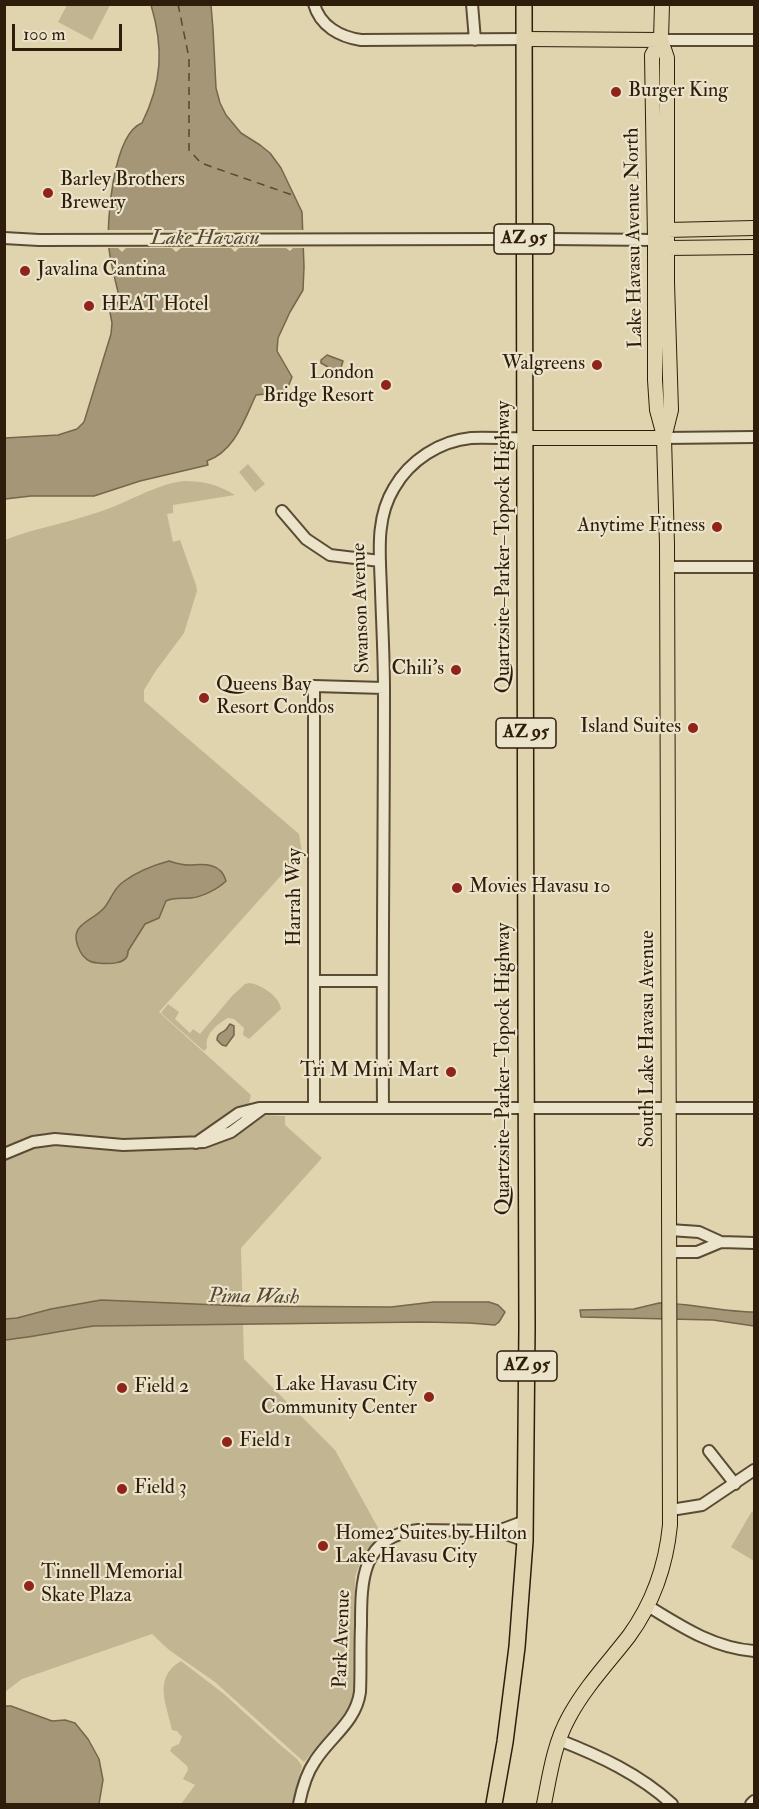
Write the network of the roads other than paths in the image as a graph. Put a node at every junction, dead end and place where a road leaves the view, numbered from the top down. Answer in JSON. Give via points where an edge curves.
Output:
{"nodes":[{"id":1,"x":314,"y":4,"type":"edge"},
{"id":2,"x":472,"y":4,"type":"edge"},
{"id":3,"x":524,"y":4,"type":"edge"},
{"id":4,"x":662,"y":4,"type":"edge"},
{"id":5,"x":524,"y":39,"type":"junction"},
{"id":6,"x":475,"y":40,"type":"junction"},
{"id":7,"x":661,"y":40,"type":"junction"},
{"id":8,"x":754,"y":40,"type":"edge"},
{"id":9,"x":754,"y":228,"type":"edge"},
{"id":10,"x":4,"y":238,"type":"edge"},
{"id":11,"x":664,"y":240,"type":"junction"},
{"id":12,"x":754,"y":247,"type":"edge"},
{"id":13,"x":754,"y":437,"type":"edge"},
{"id":14,"x":526,"y":438,"type":"junction"},
{"id":15,"x":664,"y":438,"type":"junction"},
{"id":16,"x":282,"y":511,"type":"dead end"},
{"id":17,"x":380,"y":561,"type":"junction"},
{"id":18,"x":667,"y":567,"type":"junction"},
{"id":19,"x":754,"y":567,"type":"edge"},
{"id":20,"x":384,"y":687,"type":"junction"},
{"id":21,"x":314,"y":981,"type":"junction"},
{"id":22,"x":382,"y":981,"type":"junction"},
{"id":23,"x":314,"y":1107,"type":"junction"},
{"id":24,"x":669,"y":1107,"type":"junction"},
{"id":25,"x":382,"y":1108,"type":"junction"},
{"id":26,"x":527,"y":1108,"type":"junction"},
{"id":27,"x":754,"y":1108,"type":"edge"},
{"id":28,"x":4,"y":1154,"type":"edge"},
{"id":29,"x":670,"y":1230,"type":"junction"},
{"id":30,"x":721,"y":1242,"type":"junction"},
{"id":31,"x":754,"y":1243,"type":"edge"},
{"id":32,"x":670,"y":1252,"type":"junction"},
{"id":33,"x":709,"y":1451,"type":"dead end"},
{"id":34,"x":754,"y":1470,"type":"edge"},
{"id":35,"x":735,"y":1484,"type":"junction"},
{"id":36,"x":671,"y":1510,"type":"junction"},
{"id":37,"x":525,"y":1521,"type":"junction"},
{"id":38,"x":498,"y":1531,"type":"junction"},
{"id":39,"x":525,"y":1541,"type":"junction"},
{"id":40,"x":648,"y":1606,"type":"junction"},
{"id":41,"x":754,"y":1651,"type":"edge"},
{"id":42,"x":559,"y":1740,"type":"junction"},
{"id":43,"x":754,"y":1801,"type":"edge"},
{"id":44,"x":299,"y":1804,"type":"edge"},
{"id":45,"x":494,"y":1804,"type":"edge"},
{"id":46,"x":544,"y":1804,"type":"edge"},
{"id":47,"x":672,"y":1804,"type":"edge"},
{"id":48,"x":751,"y":1804,"type":"edge"}],
"edges":[{"from":1,"to":6,"type":"street","via":[[328,27],[349,38]]},
{"from":2,"to":6,"type":"street"},
{"from":3,"to":5,"type":"highway","name":"Quartzsite–Parker–Topock Highway","number":"AZ 95"},
{"from":4,"to":7,"type":"main road","name":"Lake Havasu Avenue North"},
{"from":5,"to":6,"type":"street"},
{"from":5,"to":7,"type":"main road"},
{"from":5,"to":14,"type":"highway","name":"Quartzsite–Parker–Topock Highway","number":"AZ 95"},
{"from":7,"to":8,"type":"street"},
{"from":7,"to":11,"type":"main road","name":"Lake Havasu Avenue North","via":[[667,58]]},
{"from":9,"to":11,"type":"main road"},
{"from":10,"to":11,"type":"street","bridge":true},
{"from":11,"to":12,"type":"main road"},
{"from":11,"to":15,"type":"main road","name":"South Lake Havasu Avenue","via":[[671,410]]},
{"from":13,"to":15,"type":"street","name":"Swanson Avenue"},
{"from":14,"to":15,"type":"main road","name":"Swanson Avenue"},
{"from":14,"to":17,"type":"street","name":"Swanson Avenue","via":[[464,440],[438,447],[416,462],[398,482],[386,506],[380,532]]},
{"from":14,"to":26,"type":"highway","name":"Quartzsite–Parker–Topock Highway","number":"AZ 95"},
{"from":15,"to":18,"type":"main road","name":"South Lake Havasu Avenue"},
{"from":16,"to":17,"type":"street","via":[[306,539],[330,555]]},
{"from":17,"to":20,"type":"street","name":"Swanson Avenue"},
{"from":18,"to":19,"type":"street"},
{"from":18,"to":24,"type":"main road","name":"South Lake Havasu Avenue"},
{"from":20,"to":21,"type":"street","name":"Harrah Way","via":[[314,686]]},
{"from":20,"to":22,"type":"street","name":"Swanson Avenue"},
{"from":21,"to":22,"type":"street"},
{"from":21,"to":23,"type":"street","name":"Harrah Way"},
{"from":22,"to":25,"type":"street","name":"Swanson Avenue"},
{"from":23,"to":25,"type":"street"},
{"from":23,"to":28,"type":"street","via":[[265,1108],[231,1132],[196,1143],[123,1145],[55,1139],[33,1142]]},
{"from":24,"to":26,"type":"street"},
{"from":24,"to":27,"type":"street"},
{"from":24,"to":29,"type":"main road","name":"South Lake Havasu Avenue"},
{"from":25,"to":26,"type":"street"},
{"from":26,"to":37,"type":"highway","name":"Quartzsite–Parker–Topock Highway","number":"AZ 95"},
{"from":29,"to":30,"type":"street","via":[[699,1232]]},
{"from":29,"to":32,"type":"main road","name":"South Lake Havasu Avenue"},
{"from":30,"to":31,"type":"street"},
{"from":30,"to":32,"type":"street","via":[[700,1252]]},
{"from":32,"to":36,"type":"main road","name":"South Lake Havasu Avenue"},
{"from":33,"to":35,"type":"street"},
{"from":34,"to":35,"type":"street"},
{"from":35,"to":36,"type":"street","via":[[702,1505]]},
{"from":36,"to":40,"type":"main road","name":"South Lake Havasu Avenue","via":[[665,1559]]},
{"from":37,"to":38,"type":"street","name":"Park Avenue"},
{"from":37,"to":39,"type":"highway","number":"AZ 95"},
{"from":38,"to":39,"type":"street","name":"Park Avenue"},
{"from":38,"to":44,"type":"street","name":"Park Avenue","via":[[418,1530],[387,1541],[375,1551],[361,1587],[358,1704],[310,1768]]},
{"from":39,"to":45,"type":"highway","number":"AZ 95","via":[[517,1647]]},
{"from":40,"to":41,"type":"street","via":[[703,1638]]},
{"from":40,"to":42,"type":"main road","name":"South Lake Havasu Avenue","via":[[578,1702]]},
{"from":42,"to":46,"type":"main road","name":"South Lake Havasu Avenue"},
{"from":42,"to":47,"type":"street","via":[[614,1763]]},
{"from":43,"to":48,"type":"street"}]}
